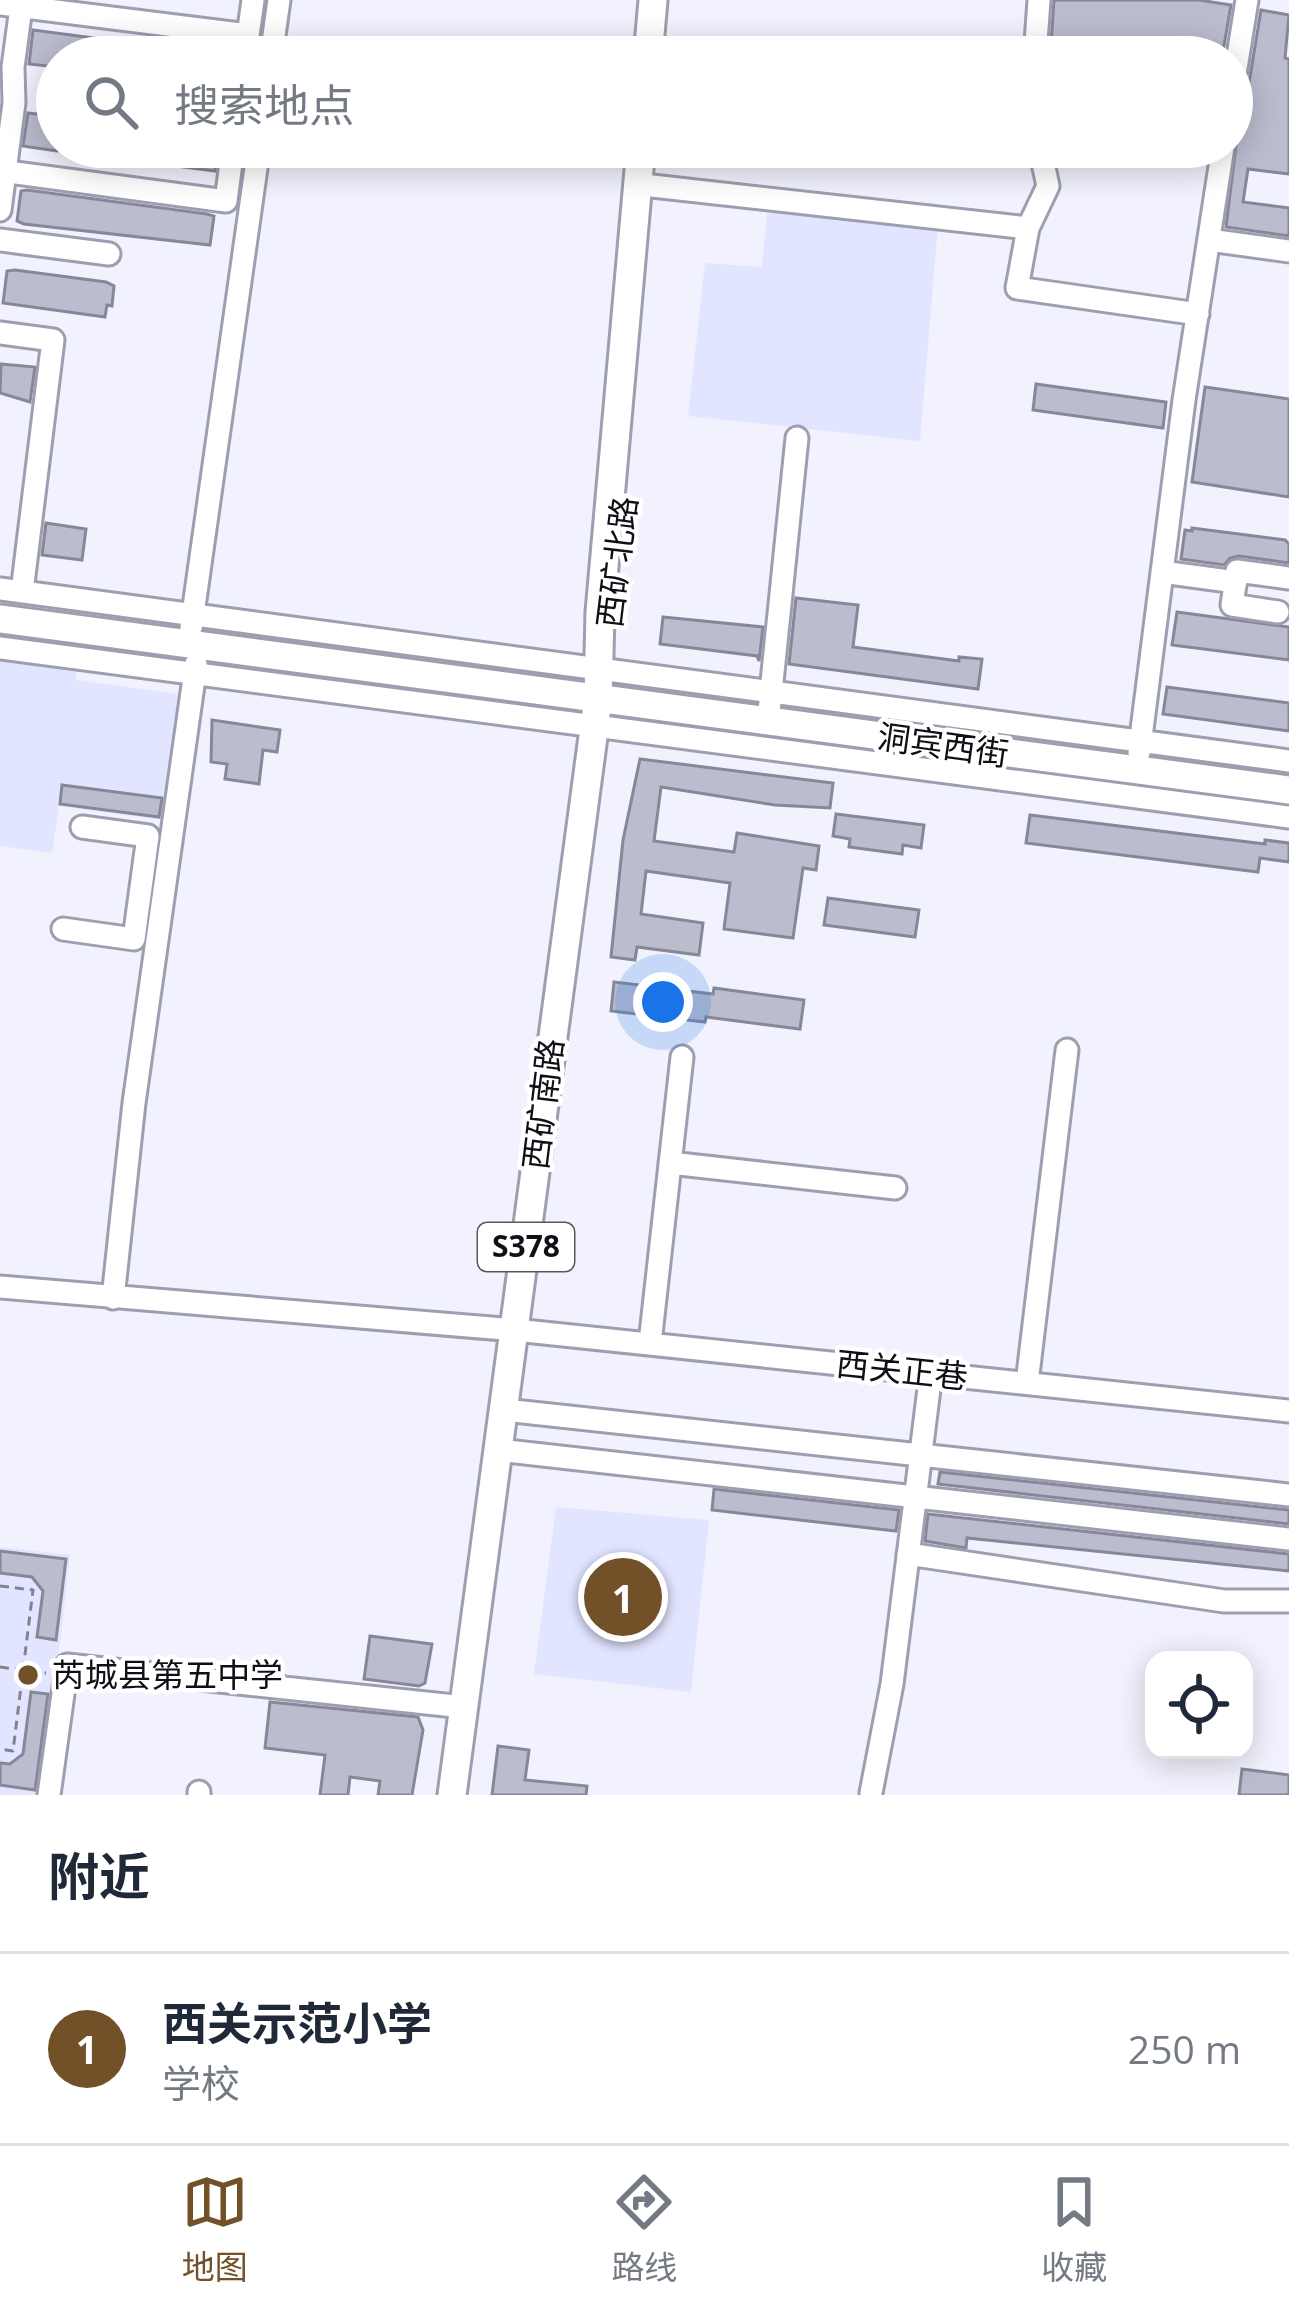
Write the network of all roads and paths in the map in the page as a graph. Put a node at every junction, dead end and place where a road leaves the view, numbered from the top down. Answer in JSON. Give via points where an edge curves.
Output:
{"nodes":[{"id":1,"x":253,"y":0,"type":"edge"},
{"id":2,"x":279,"y":0,"type":"edge"},
{"id":3,"x":653,"y":0,"type":"edge"},
{"id":4,"x":668,"y":0,"type":"edge"},
{"id":5,"x":1040,"y":0,"type":"edge"},
{"id":6,"x":1246,"y":0,"type":"edge"},
{"id":7,"x":14,"y":4,"type":"edge"},
{"id":8,"x":192,"y":36,"type":"edge"},
{"id":9,"x":248,"y":36,"type":"edge"},
{"id":10,"x":274,"y":36,"type":"edge"},
{"id":11,"x":650,"y":36,"type":"edge"},
{"id":12,"x":665,"y":36,"type":"edge"},
{"id":13,"x":1037,"y":36,"type":"edge"},
{"id":14,"x":1241,"y":36,"type":"edge"},
{"id":15,"x":7,"y":89,"type":"edge"},
{"id":16,"x":230,"y":168,"type":"edge"},
{"id":17,"x":256,"y":168,"type":"edge"},
{"id":18,"x":638,"y":168,"type":"edge"},
{"id":19,"x":654,"y":168,"type":"edge"},
{"id":20,"x":1044,"y":168,"type":"edge"},
{"id":21,"x":1220,"y":168,"type":"edge"},
{"id":22,"x":3,"y":171,"type":"edge"},
{"id":23,"x":652,"y":186,"type":"junction"},
{"id":24,"x":0,"y":210,"type":"edge"},
{"id":25,"x":1028,"y":228,"type":"junction"},
{"id":26,"x":0,"y":240,"type":"edge"},
{"id":27,"x":1209,"y":240,"type":"junction"},
{"id":28,"x":1289,"y":250,"type":"edge"},
{"id":29,"x":109,"y":254,"type":"dead end"},
{"id":30,"x":1198,"y":314,"type":"junction"},
{"id":31,"x":0,"y":333,"type":"edge"},
{"id":32,"x":797,"y":438,"type":"dead end"},
{"id":33,"x":1162,"y":572,"type":"junction"},
{"id":34,"x":1289,"y":578,"type":"edge"},
{"id":35,"x":1236,"y":582,"type":"junction"},
{"id":36,"x":11,"y":590,"type":"edge"},
{"id":37,"x":1278,"y":612,"type":"dead end"},
{"id":38,"x":193,"y":614,"type":"junction"},
{"id":39,"x":0,"y":619,"type":"edge"},
{"id":40,"x":194,"y":645,"type":"junction"},
{"id":41,"x":0,"y":648,"type":"edge"},
{"id":42,"x":601,"y":669,"type":"junction"},
{"id":43,"x":195,"y":674,"type":"junction"},
{"id":44,"x":771,"y":692,"type":"junction"},
{"id":45,"x":596,"y":712,"type":"junction"},
{"id":46,"x":768,"y":721,"type":"junction"},
{"id":47,"x":1141,"y":741,"type":"junction"},
{"id":48,"x":1289,"y":761,"type":"edge"},
{"id":49,"x":1137,"y":770,"type":"junction"},
{"id":50,"x":1289,"y":790,"type":"edge"},
{"id":51,"x":1289,"y":817,"type":"edge"},
{"id":52,"x":82,"y":827,"type":"dead end"},
{"id":53,"x":63,"y":929,"type":"dead end"},
{"id":54,"x":145,"y":941,"type":"junction"},
{"id":55,"x":1067,"y":1050,"type":"dead end"},
{"id":56,"x":682,"y":1058,"type":"dead end"},
{"id":57,"x":670,"y":1163,"type":"junction"},
{"id":58,"x":895,"y":1188,"type":"dead end"},
{"id":59,"x":0,"y":1287,"type":"edge"},
{"id":60,"x":113,"y":1298,"type":"junction"},
{"id":61,"x":515,"y":1330,"type":"junction"},
{"id":62,"x":650,"y":1343,"type":"junction"},
{"id":63,"x":931,"y":1373,"type":"junction"},
{"id":64,"x":1027,"y":1383,"type":"junction"},
{"id":65,"x":504,"y":1410,"type":"junction"},
{"id":66,"x":1289,"y":1411,"type":"edge"},
{"id":67,"x":498,"y":1450,"type":"junction"},
{"id":68,"x":922,"y":1455,"type":"junction"},
{"id":69,"x":1289,"y":1495,"type":"edge"},
{"id":70,"x":916,"y":1497,"type":"junction"},
{"id":71,"x":1289,"y":1539,"type":"edge"},
{"id":72,"x":908,"y":1554,"type":"junction"},
{"id":73,"x":0,"y":1586,"type":"edge"},
{"id":74,"x":1289,"y":1601,"type":"edge"},
{"id":75,"x":0,"y":1667,"type":"edge"},
{"id":76,"x":23,"y":1670,"type":"junction"},
{"id":77,"x":66,"y":1670,"type":"junction"},
{"id":78,"x":464,"y":1707,"type":"junction"},
{"id":79,"x":0,"y":1749,"type":"edge"},
{"id":80,"x":871,"y":1793,"type":"edge"},
{"id":81,"x":50,"y":1795,"type":"edge"},
{"id":82,"x":452,"y":1795,"type":"edge"}],
"edges":[{"from":1,"to":9,"type":"street"},
{"from":2,"to":10,"type":"street"},
{"from":3,"to":11,"type":"main road"},
{"from":4,"to":12,"type":"main road"},
{"from":5,"to":13,"type":"street"},
{"from":6,"to":14,"type":"street"},
{"from":7,"to":8,"type":"street"},
{"from":7,"to":15,"type":"street"},
{"from":15,"to":22,"type":"street"},
{"from":16,"to":22,"type":"street","via":[[226,201]]},
{"from":17,"to":38,"type":"street"},
{"from":18,"to":42,"type":"main road","name":"西矿北路"},
{"from":19,"to":23,"type":"main road","name":"西矿北路"},
{"from":20,"to":25,"type":"street","via":[[1048,186]]},
{"from":21,"to":27,"type":"street"},
{"from":22,"to":24,"type":"street"},
{"from":23,"to":25,"type":"street"},
{"from":23,"to":42,"type":"main road","name":"西矿北路","via":[[614,614]]},
{"from":25,"to":30,"type":"street","via":[[1017,288]]},
{"from":26,"to":29,"type":"street"},
{"from":27,"to":28,"type":"street"},
{"from":27,"to":30,"type":"street"},
{"from":30,"to":33,"type":"street"},
{"from":31,"to":36,"type":"street","via":[[53,340]]},
{"from":32,"to":44,"type":"street"},
{"from":33,"to":35,"type":"street"},
{"from":33,"to":47,"type":"street"},
{"from":34,"to":35,"type":"street","via":[[1237,571]]},
{"from":35,"to":37,"type":"street","via":[[1232,605]]},
{"from":36,"to":38,"type":"street"},
{"from":38,"to":40,"type":"street"},
{"from":38,"to":42,"type":"street"},
{"from":39,"to":40,"type":"main road","name":"洞宾西街"},
{"from":40,"to":43,"type":"street"},
{"from":40,"to":45,"type":"main road","name":"洞宾西街"},
{"from":41,"to":43,"type":"street"},
{"from":42,"to":44,"type":"street"},
{"from":42,"to":45,"type":"main road","name":"西矿南路"},
{"from":43,"to":45,"type":"street"},
{"from":43,"to":54,"type":"street"},
{"from":44,"to":46,"type":"street"},
{"from":44,"to":47,"type":"street"},
{"from":45,"to":46,"type":"main road","name":"洞宾西街"},
{"from":45,"to":51,"type":"street"},
{"from":45,"to":61,"type":"main road","name":"西矿南路","number":"S378"},
{"from":46,"to":49,"type":"main road","name":"洞宾西街"},
{"from":47,"to":48,"type":"street"},
{"from":47,"to":49,"type":"street"},
{"from":49,"to":50,"type":"main road","name":"洞宾西街"},
{"from":52,"to":54,"type":"street","via":[[148,836]]},
{"from":53,"to":54,"type":"street"},
{"from":54,"to":60,"type":"street"},
{"from":55,"to":64,"type":"street"},
{"from":56,"to":57,"type":"street"},
{"from":57,"to":58,"type":"street"},
{"from":57,"to":62,"type":"street"},
{"from":59,"to":60,"type":"street","name":"西关正巷"},
{"from":60,"to":61,"type":"street","name":"西关正巷"},
{"from":61,"to":62,"type":"street","name":"西关正巷"},
{"from":61,"to":65,"type":"main road","name":"西矿南路","number":"S378"},
{"from":62,"to":63,"type":"street","name":"西关正巷"},
{"from":63,"to":64,"type":"street","name":"西关正巷"},
{"from":63,"to":68,"type":"street"},
{"from":64,"to":66,"type":"street","name":"西关正巷"},
{"from":65,"to":67,"type":"main road","name":"西矿南路","number":"S378"},
{"from":65,"to":68,"type":"street"},
{"from":67,"to":70,"type":"street"},
{"from":67,"to":78,"type":"main road","name":"西矿南路","number":"S378"},
{"from":68,"to":69,"type":"street"},
{"from":68,"to":70,"type":"street"},
{"from":70,"to":71,"type":"street"},
{"from":70,"to":72,"type":"street"},
{"from":72,"to":74,"type":"street","via":[[1224,1601]]},
{"from":72,"to":80,"type":"street"},
{"from":73,"to":76,"type":"path","via":[[33,1590]]},
{"from":75,"to":76,"type":"path"},
{"from":76,"to":77,"type":"path"},
{"from":76,"to":79,"type":"path","via":[[13,1751]]},
{"from":77,"to":78,"type":"street"},
{"from":77,"to":81,"type":"street"},
{"from":78,"to":82,"type":"main road","name":"西矿南路","number":"S378"}]}
